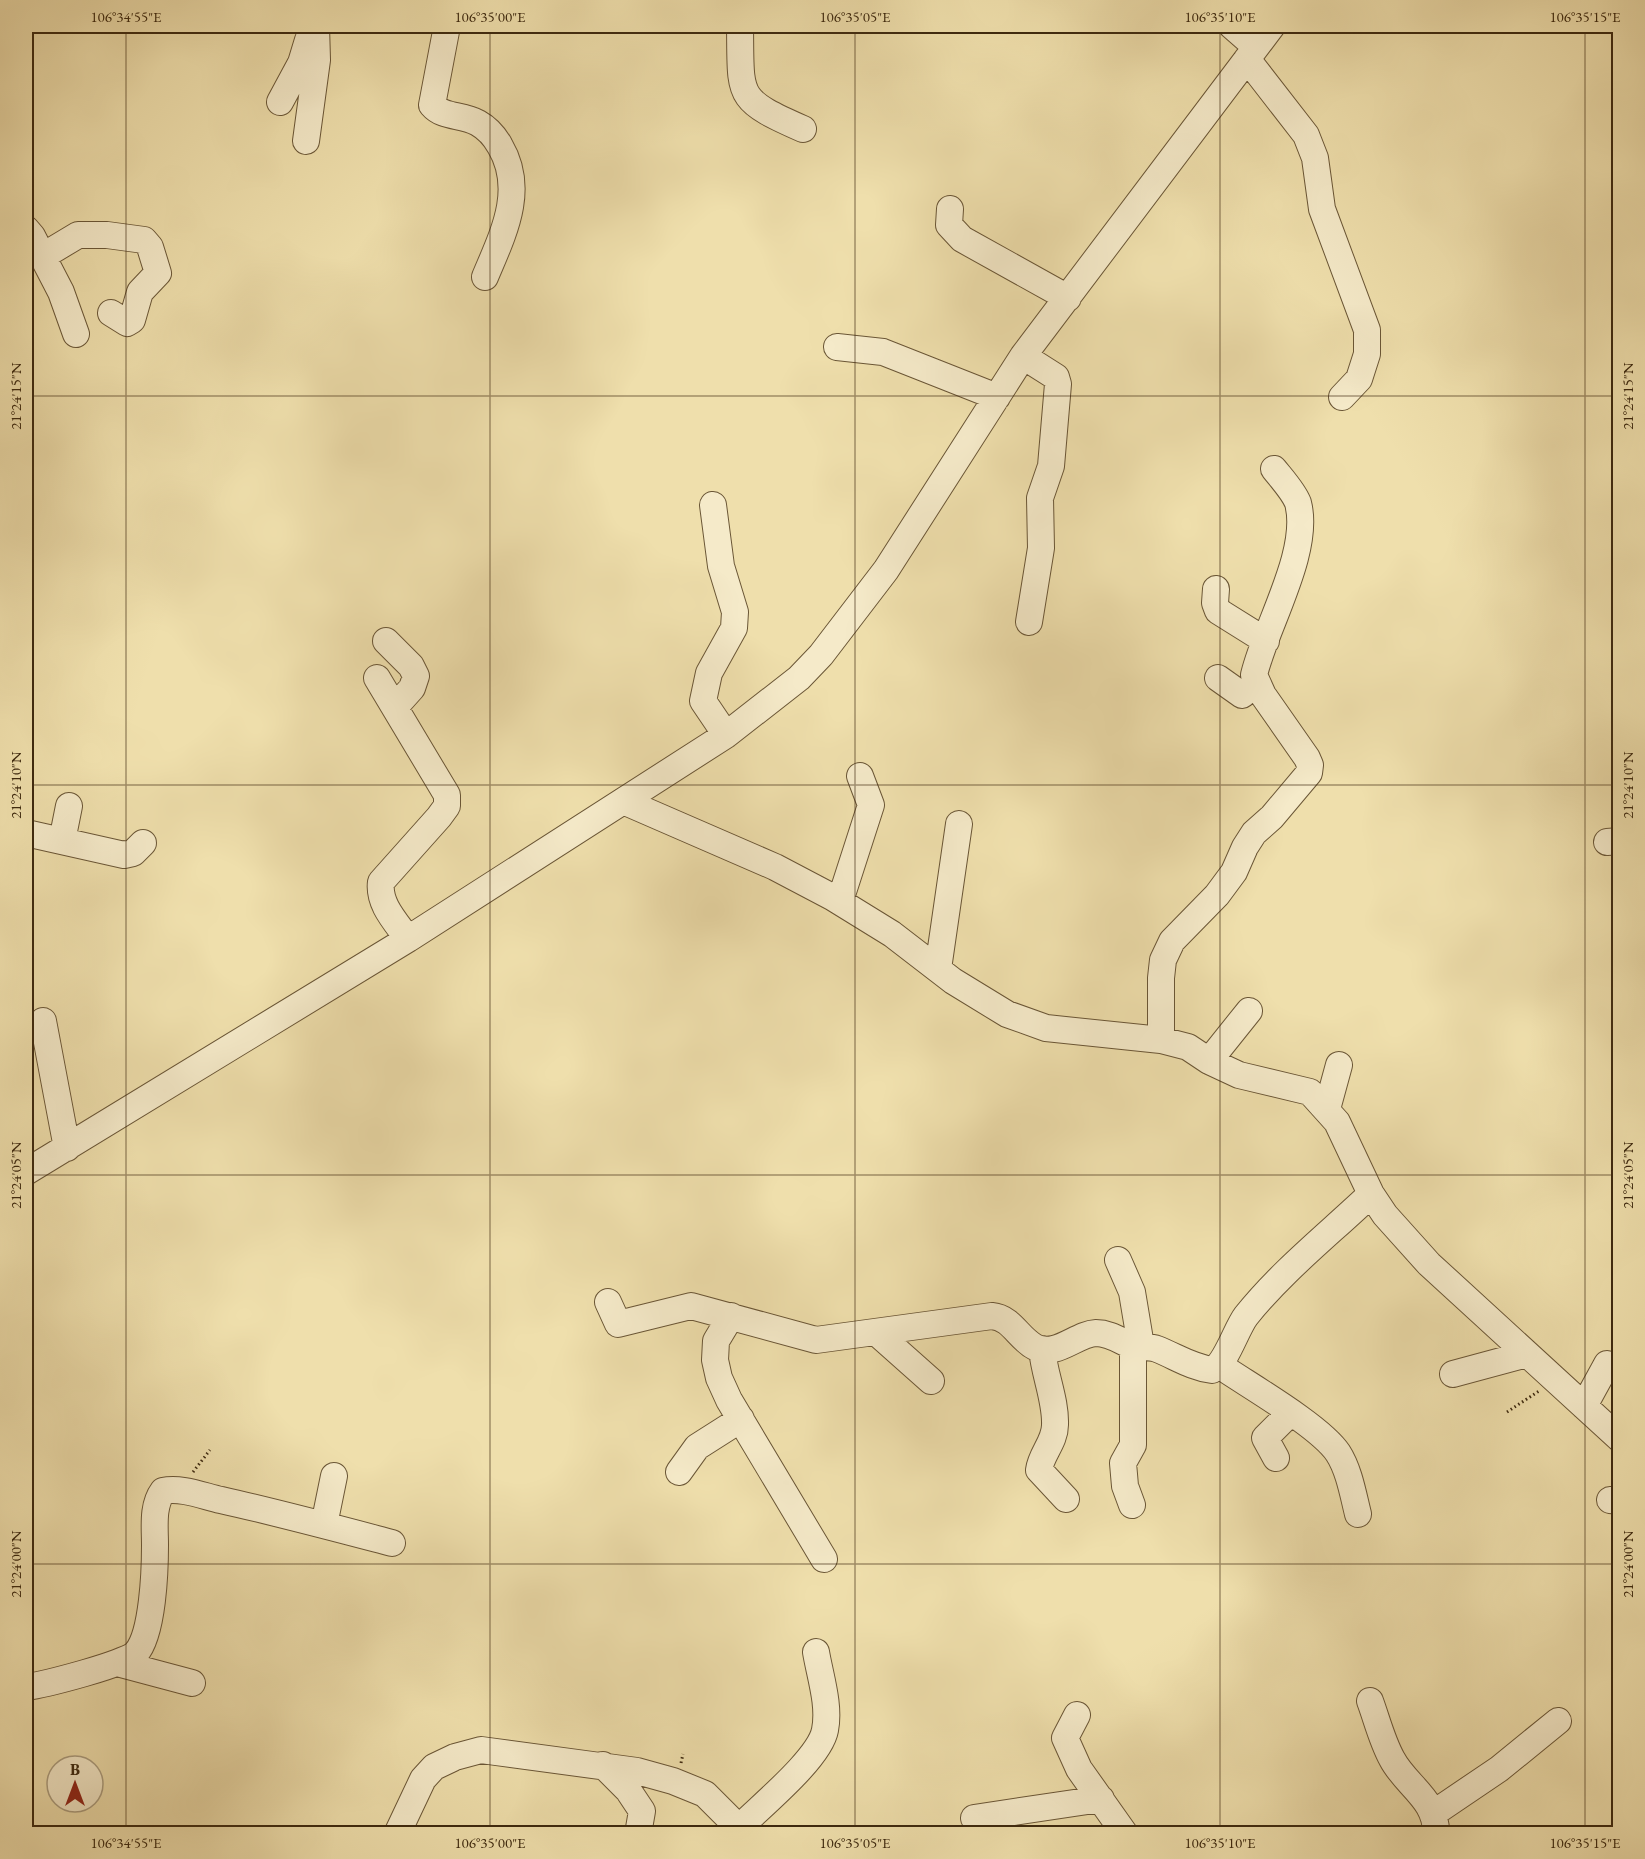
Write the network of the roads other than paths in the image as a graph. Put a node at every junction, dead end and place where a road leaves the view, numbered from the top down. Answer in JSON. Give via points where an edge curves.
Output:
{"nodes":[{"id":1,"x":314,"y":26,"type":"edge"},
{"id":2,"x":447,"y":26,"type":"edge"},
{"id":3,"x":740,"y":26,"type":"edge"},
{"id":4,"x":1232,"y":26,"type":"edge"},
{"id":5,"x":1272,"y":26,"type":"edge"},
{"id":6,"x":1252,"y":53,"type":"junction"},
{"id":7,"x":280,"y":102,"type":"dead end"},
{"id":8,"x":803,"y":129,"type":"dead end"},
{"id":9,"x":306,"y":141,"type":"dead end"},
{"id":10,"x":950,"y":209,"type":"dead end"},
{"id":11,"x":33,"y":247,"type":"edge"},
{"id":12,"x":485,"y":277,"type":"dead end"},
{"id":13,"x":1068,"y":298,"type":"junction"},
{"id":14,"x":111,"y":313,"type":"dead end"},
{"id":15,"x":76,"y":334,"type":"dead end"},
{"id":16,"x":837,"y":347,"type":"dead end"},
{"id":17,"x":1023,"y":356,"type":"junction"},
{"id":18,"x":997,"y":397,"type":"junction"},
{"id":19,"x":1342,"y":397,"type":"dead end"},
{"id":20,"x":1274,"y":470,"type":"dead end"},
{"id":21,"x":713,"y":505,"type":"dead end"},
{"id":22,"x":1216,"y":589,"type":"dead end"},
{"id":23,"x":1029,"y":622,"type":"dead end"},
{"id":24,"x":1266,"y":640,"type":"junction"},
{"id":25,"x":386,"y":641,"type":"dead end"},
{"id":26,"x":377,"y":678,"type":"dead end"},
{"id":27,"x":1218,"y":678,"type":"dead end"},
{"id":28,"x":1256,"y":683,"type":"junction"},
{"id":29,"x":394,"y":707,"type":"junction"},
{"id":30,"x":726,"y":735,"type":"junction"},
{"id":31,"x":860,"y":776,"type":"dead end"},
{"id":32,"x":623,"y":801,"type":"junction"},
{"id":33,"x":69,"y":806,"type":"dead end"},
{"id":34,"x":959,"y":824,"type":"dead end"},
{"id":35,"x":26,"y":832,"type":"edge"},
{"id":36,"x":62,"y":841,"type":"junction"},
{"id":37,"x":143,"y":843,"type":"dead end"},
{"id":38,"x":840,"y":901,"type":"junction"},
{"id":39,"x":408,"y":939,"type":"junction"},
{"id":40,"x":938,"y":969,"type":"junction"},
{"id":41,"x":1249,"y":1011,"type":"dead end"},
{"id":42,"x":43,"y":1021,"type":"dead end"},
{"id":43,"x":1161,"y":1040,"type":"junction"},
{"id":44,"x":1209,"y":1061,"type":"junction"},
{"id":45,"x":1339,"y":1065,"type":"dead end"},
{"id":46,"x":1327,"y":1109,"type":"junction"},
{"id":47,"x":67,"y":1148,"type":"junction"},
{"id":48,"x":26,"y":1172,"type":"edge"},
{"id":49,"x":1371,"y":1194,"type":"junction"},
{"id":50,"x":1118,"y":1260,"type":"dead end"},
{"id":51,"x":608,"y":1302,"type":"dead end"},
{"id":52,"x":731,"y":1316,"type":"junction"},
{"id":53,"x":877,"y":1333,"type":"junction"},
{"id":54,"x":1137,"y":1346,"type":"junction"},
{"id":55,"x":1042,"y":1349,"type":"junction"},
{"id":56,"x":1527,"y":1354,"type":"junction"},
{"id":57,"x":1607,"y":1364,"type":"dead end"},
{"id":58,"x":1220,"y":1365,"type":"junction"},
{"id":59,"x":1453,"y":1374,"type":"dead end"},
{"id":60,"x":931,"y":1381,"type":"dead end"},
{"id":61,"x":1584,"y":1406,"type":"junction"},
{"id":62,"x":1290,"y":1413,"type":"junction"},
{"id":63,"x":741,"y":1419,"type":"junction"},
{"id":64,"x":1620,"y":1439,"type":"edge"},
{"id":65,"x":1276,"y":1458,"type":"dead end"},
{"id":66,"x":680,"y":1472,"type":"dead end"},
{"id":67,"x":334,"y":1476,"type":"dead end"},
{"id":68,"x":1066,"y":1499,"type":"dead end"},
{"id":69,"x":1132,"y":1505,"type":"dead end"},
{"id":70,"x":1358,"y":1514,"type":"dead end"},
{"id":71,"x":324,"y":1525,"type":"junction"},
{"id":72,"x":392,"y":1543,"type":"dead end"},
{"id":73,"x":824,"y":1559,"type":"dead end"},
{"id":74,"x":816,"y":1652,"type":"dead end"},
{"id":75,"x":117,"y":1663,"type":"junction"},
{"id":76,"x":192,"y":1683,"type":"dead end"},
{"id":77,"x":26,"y":1687,"type":"edge"},
{"id":78,"x":1370,"y":1701,"type":"dead end"},
{"id":79,"x":1077,"y":1715,"type":"dead end"},
{"id":80,"x":1558,"y":1721,"type":"dead end"},
{"id":81,"x":603,"y":1766,"type":"junction"},
{"id":82,"x":1101,"y":1799,"type":"junction"},
{"id":83,"x":974,"y":1818,"type":"dead end"},
{"id":84,"x":1435,"y":1823,"type":"edge"},
{"id":85,"x":743,"y":1830,"type":"edge"},
{"id":86,"x":397,"y":1833,"type":"edge"},
{"id":87,"x":638,"y":1833,"type":"edge"},
{"id":88,"x":1125,"y":1833,"type":"edge"}],
"edges":[{"from":1,"to":7,"type":"street","via":[[301,63]]},
{"from":1,"to":9,"type":"street","via":[[316,60]]},
{"from":2,"to":12,"type":"street","via":[[432,105],[440,113],[478,123],[495,138],[507,158],[512,182],[511,210]]},
{"from":3,"to":8,"type":"street","via":[[742,86],[748,99],[761,111]]},
{"from":4,"to":6,"type":"street"},
{"from":5,"to":6,"type":"street"},
{"from":6,"to":13,"type":"street"},
{"from":6,"to":19,"type":"street","via":[[1306,135],[1315,158],[1322,209],[1367,330],[1367,354],[1359,379]]},
{"from":10,"to":13,"type":"street","via":[[949,225],[962,239]]},
{"from":11,"to":14,"type":"street","via":[[78,235],[144,240],[158,273],[140,292],[132,320],[127,323]]},
{"from":11,"to":15,"type":"street","via":[[62,292]]},
{"from":13,"to":17,"type":"street"},
{"from":16,"to":18,"type":"street","via":[[883,352]]},
{"from":17,"to":18,"type":"street"},
{"from":17,"to":23,"type":"street","via":[[1056,377],[1059,384],[1051,466],[1040,498],[1041,548]]},
{"from":18,"to":30,"type":"street","via":[[886,570],[844,626],[799,678]]},
{"from":20,"to":24,"type":"street","via":[[1297,501],[1301,525],[1285,592]]},
{"from":21,"to":30,"type":"street","via":[[721,566],[735,620],[709,673],[703,701]]},
{"from":22,"to":24,"type":"street","via":[[1218,611]]},
{"from":24,"to":28,"type":"street","via":[[1254,675]]},
{"from":25,"to":29,"type":"street","via":[[416,676],[412,688]]},
{"from":26,"to":29,"type":"street"},
{"from":27,"to":28,"type":"street","via":[[1242,695]]},
{"from":28,"to":43,"type":"street","via":[[1307,758],[1309,773],[1254,833],[1234,873],[1217,895],[1172,941],[1163,960],[1161,978]]},
{"from":29,"to":39,"type":"street","via":[[447,795],[447,806],[439,817],[381,882],[384,906]]},
{"from":30,"to":32,"type":"street"},
{"from":31,"to":38,"type":"street","via":[[871,806]]},
{"from":32,"to":38,"type":"street","via":[[775,867]]},
{"from":32,"to":39,"type":"street"},
{"from":33,"to":36,"type":"street"},
{"from":34,"to":40,"type":"street"},
{"from":35,"to":36,"type":"street"},
{"from":36,"to":37,"type":"street","via":[[124,855],[133,853]]},
{"from":38,"to":40,"type":"street"},
{"from":39,"to":47,"type":"street"},
{"from":40,"to":43,"type":"street","via":[[1007,1014],[1046,1028]]},
{"from":41,"to":44,"type":"street"},
{"from":42,"to":47,"type":"street"},
{"from":43,"to":44,"type":"street","via":[[1188,1047]]},
{"from":44,"to":46,"type":"street","via":[[1239,1075],[1310,1092]]},
{"from":45,"to":46,"type":"street"},
{"from":46,"to":49,"type":"street"},
{"from":47,"to":48,"type":"street"},
{"from":49,"to":56,"type":"street","via":[[1429,1264]]},
{"from":49,"to":58,"type":"street","via":[[1260,1300],[1243,1321]]},
{"from":50,"to":54,"type":"street","via":[[1132,1292]]},
{"from":51,"to":52,"type":"street","via":[[618,1324],[691,1306]]},
{"from":52,"to":53,"type":"street","via":[[816,1340]]},
{"from":52,"to":63,"type":"street","via":[[716,1341],[716,1360],[719,1378]]},
{"from":53,"to":55,"type":"street","via":[[1003,1317]]},
{"from":53,"to":60,"type":"street"},
{"from":54,"to":55,"type":"street","via":[[1094,1333],[1054,1349]]},
{"from":54,"to":58,"type":"street","via":[[1156,1348],[1197,1368],[1212,1370]]},
{"from":54,"to":69,"type":"street","via":[[1133,1445],[1123,1463]]},
{"from":55,"to":68,"type":"street","via":[[1055,1423],[1052,1442],[1039,1470]]},
{"from":56,"to":59,"type":"street"},
{"from":56,"to":61,"type":"street"},
{"from":57,"to":61,"type":"street"},
{"from":58,"to":62,"type":"street"},
{"from":61,"to":64,"type":"street"},
{"from":62,"to":65,"type":"street","via":[[1265,1438]]},
{"from":62,"to":70,"type":"street","via":[[1337,1452]]},
{"from":63,"to":66,"type":"street","via":[[697,1447]]},
{"from":63,"to":73,"type":"street"},
{"from":67,"to":71,"type":"street"},
{"from":71,"to":72,"type":"street"},
{"from":71,"to":75,"type":"street","via":[[188,1493],[163,1491],[155,1510],[155,1585],[143,1640],[135,1654]]},
{"from":74,"to":85,"type":"street","via":[[826,1712],[825,1732],[803,1766]]},
{"from":75,"to":76,"type":"street"},
{"from":75,"to":77,"type":"street"},
{"from":78,"to":84,"type":"street","via":[[1392,1760],[1429,1803]]},
{"from":79,"to":82,"type":"street","via":[[1065,1738],[1079,1768]]},
{"from":80,"to":84,"type":"street"},
{"from":81,"to":85,"type":"street","via":[[638,1771],[705,1794]]},
{"from":81,"to":86,"type":"street","via":[[491,1751],[455,1757],[434,1767],[423,1779]]},
{"from":81,"to":87,"type":"street","via":[[628,1790],[642,1811]]},
{"from":82,"to":83,"type":"street"},
{"from":82,"to":88,"type":"street"}]}
